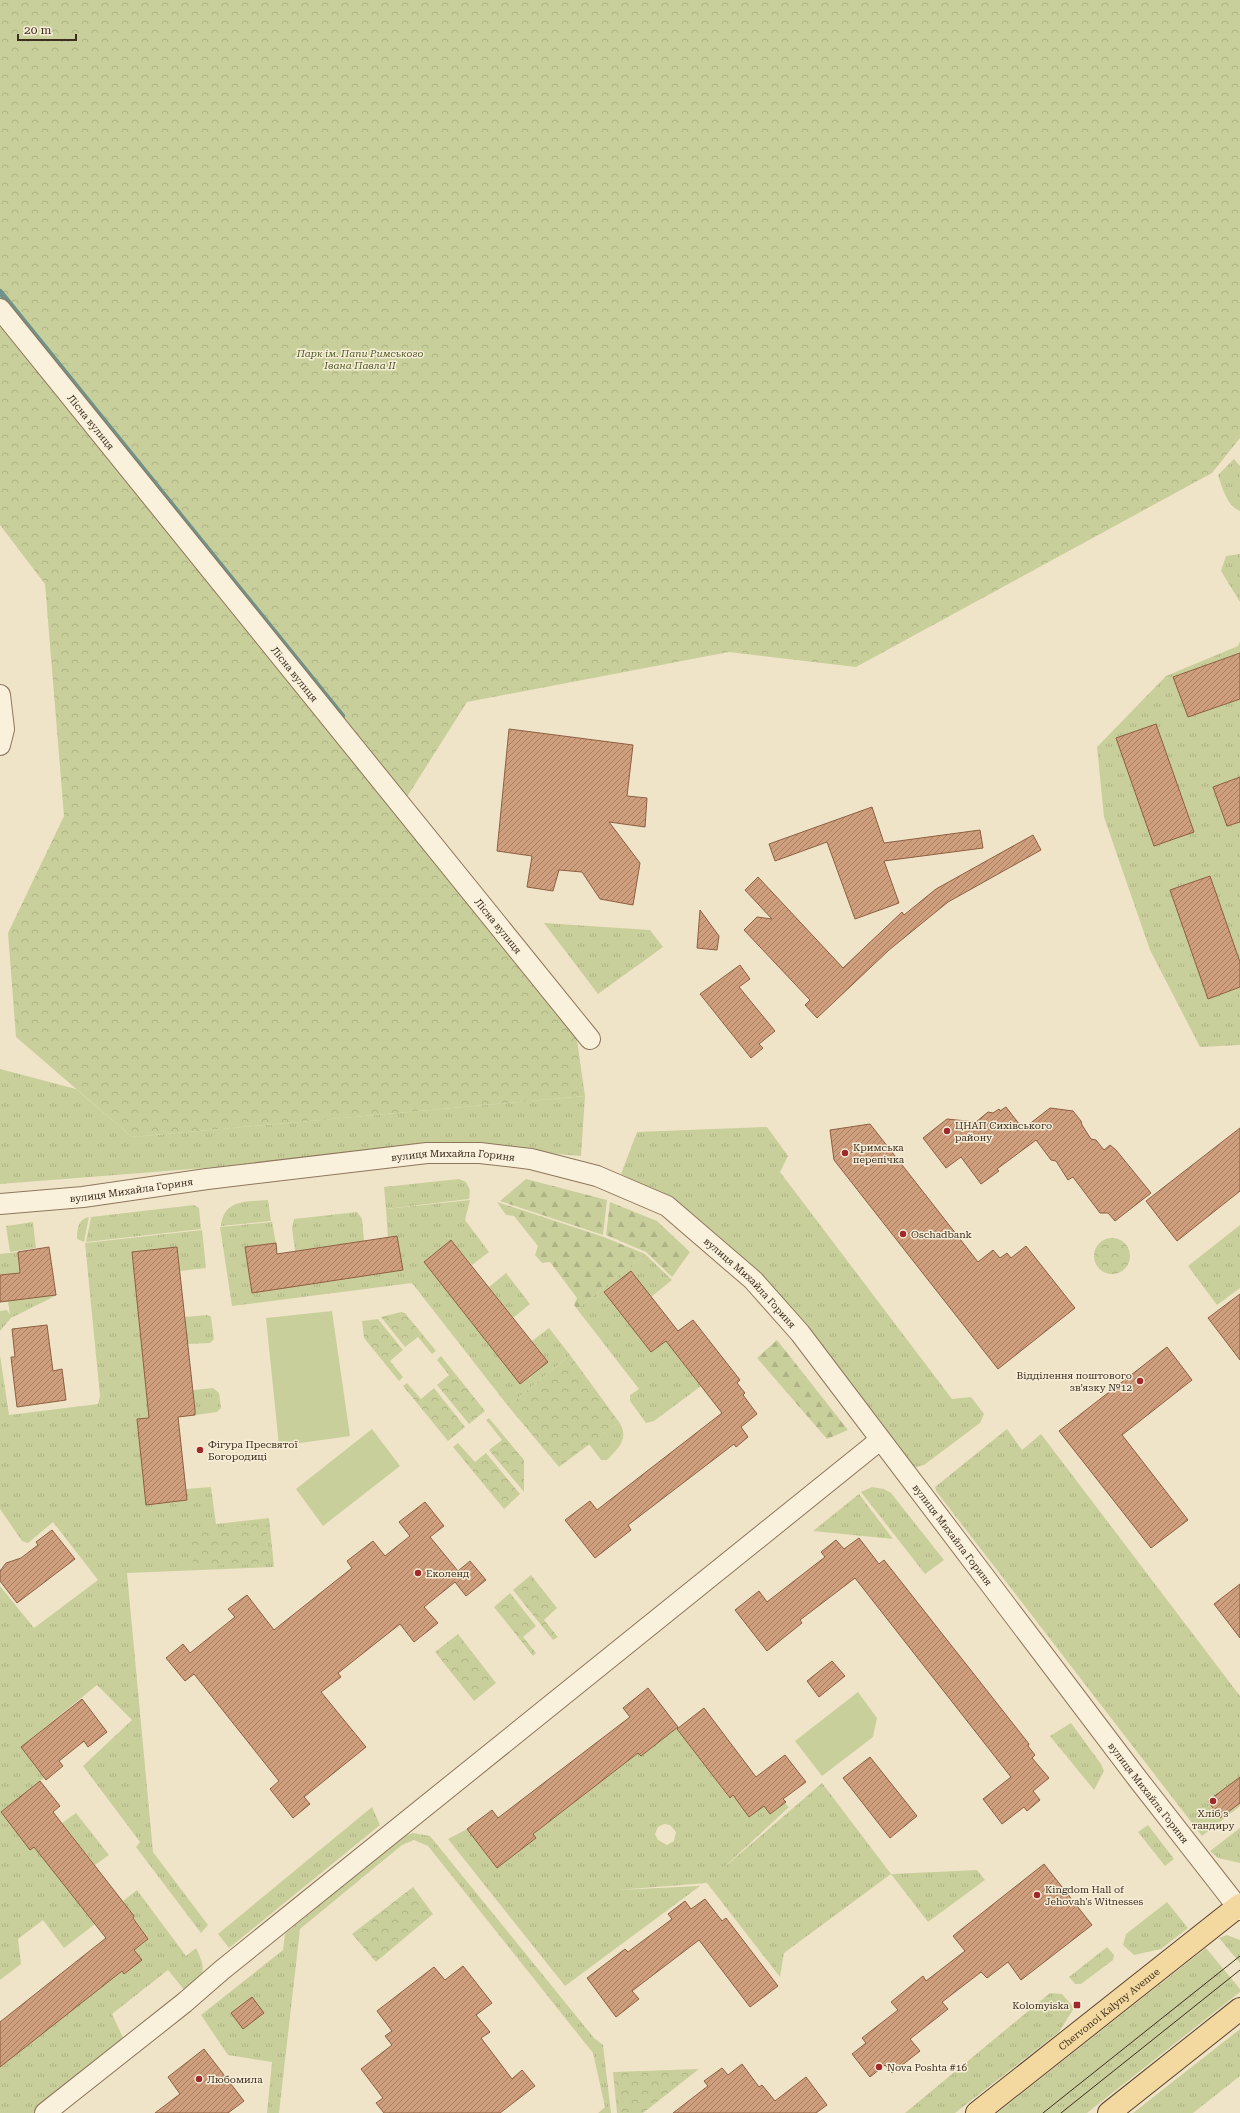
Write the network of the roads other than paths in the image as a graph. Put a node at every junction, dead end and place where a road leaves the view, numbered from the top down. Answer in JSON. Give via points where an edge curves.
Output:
{"nodes":[{"id":1,"x":0,"y":309,"type":"edge"},
{"id":2,"x":0,"y":695,"type":"edge"},
{"id":3,"x":0,"y":745,"type":"edge"},
{"id":4,"x":590,"y":1039,"type":"dead end"},
{"id":5,"x":0,"y":1204,"type":"edge"},
{"id":6,"x":880,"y":1440,"type":"junction"},
{"id":7,"x":1239,"y":1907,"type":"edge"},
{"id":8,"x":1240,"y":2009,"type":"edge"},
{"id":9,"x":45,"y":2113,"type":"edge"},
{"id":10,"x":977,"y":2113,"type":"edge"},
{"id":11,"x":1109,"y":2113,"type":"edge"}],
"edges":[{"from":1,"to":4,"type":"street","name":"Лісна вулиця"},
{"from":2,"to":3,"type":"street","via":[[4,729]]},
{"from":5,"to":6,"type":"street","name":"вулиця Михайла Гориня","via":[[83,1197],[215,1178],[427,1153],[480,1153],[531,1159],[597,1176],[667,1206],[753,1280],[800,1333]]},
{"from":6,"to":7,"type":"street","name":"вулиця Михайла Гориня"},
{"from":6,"to":9,"type":"street"},
{"from":7,"to":10,"type":"main road","name":"Chervonoi Kalyny Avenue"},
{"from":8,"to":11,"type":"main road"}]}
